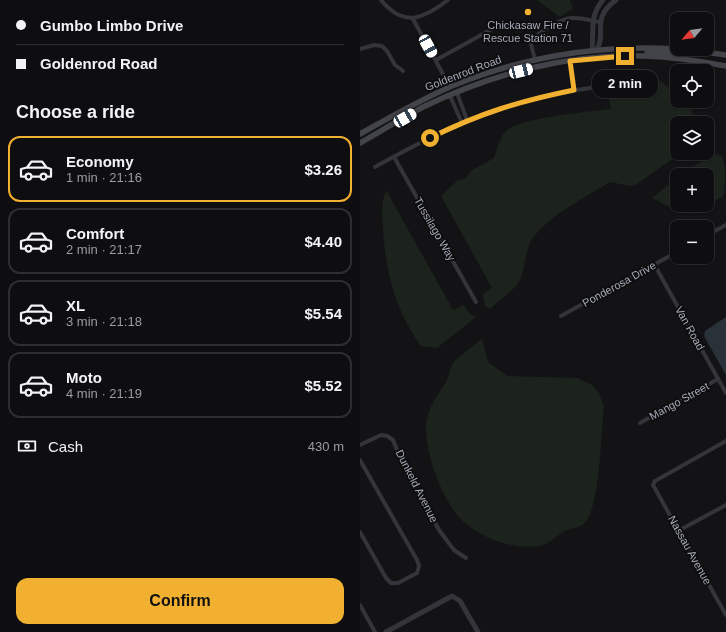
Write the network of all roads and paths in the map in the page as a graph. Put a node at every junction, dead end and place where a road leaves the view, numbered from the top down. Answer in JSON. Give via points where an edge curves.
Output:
{"nodes":[{"id":1,"x":381,"y":0,"type":"edge"},
{"id":2,"x":448,"y":0,"type":"edge"},
{"id":3,"x":603,"y":0,"type":"edge"},
{"id":4,"x":616,"y":0,"type":"edge"},
{"id":5,"x":413,"y":19,"type":"junction"},
{"id":6,"x":592,"y":21,"type":"junction"},
{"id":7,"x":503,"y":22,"type":"dead end"},
{"id":8,"x":600,"y":22,"type":"junction"},
{"id":9,"x":360,"y":49,"type":"edge"},
{"id":10,"x":670,"y":49,"type":"edge"},
{"id":11,"x":595,"y":50,"type":"junction"},
{"id":12,"x":670,"y":53,"type":"edge"},
{"id":13,"x":714,"y":54,"type":"edge"},
{"id":14,"x":636,"y":56,"type":"junction"},
{"id":15,"x":726,"y":56,"type":"edge"},
{"id":16,"x":581,"y":59,"type":"junction"},
{"id":17,"x":689,"y":59,"type":"junction"},
{"id":18,"x":436,"y":60,"type":"junction"},
{"id":19,"x":535,"y":60,"type":"junction"},
{"id":20,"x":570,"y":61,"type":"junction"},
{"id":21,"x":726,"y":66,"type":"edge"},
{"id":22,"x":402,"y":71,"type":"dead end"},
{"id":23,"x":450,"y":87,"type":"junction"},
{"id":24,"x":597,"y":87,"type":"dead end"},
{"id":25,"x":574,"y":90,"type":"junction"},
{"id":26,"x":457,"y":93,"type":"junction"},
{"id":27,"x":450,"y":96,"type":"junction"},
{"id":28,"x":463,"y":109,"type":"junction"},
{"id":29,"x":401,"y":111,"type":"junction"},
{"id":30,"x":457,"y":111,"type":"junction"},
{"id":31,"x":467,"y":120,"type":"junction"},
{"id":32,"x":462,"y":122,"type":"junction"},
{"id":33,"x":360,"y":134,"type":"edge"},
{"id":34,"x":360,"y":138,"type":"edge"},
{"id":35,"x":360,"y":143,"type":"edge"},
{"id":36,"x":394,"y":157,"type":"junction"},
{"id":37,"x":376,"y":167,"type":"dead end"},
{"id":38,"x":726,"y":225,"type":"edge"},
{"id":39,"x":714,"y":231,"type":"edge"},
{"id":40,"x":670,"y":256,"type":"edge"},
{"id":41,"x":654,"y":264,"type":"junction"},
{"id":42,"x":476,"y":302,"type":"dead end"},
{"id":43,"x":561,"y":316,"type":"dead end"},
{"id":44,"x":718,"y":379,"type":"junction"},
{"id":45,"x":726,"y":393,"type":"edge"},
{"id":46,"x":640,"y":423,"type":"dead end"},
{"id":47,"x":726,"y":441,"type":"edge"},
{"id":48,"x":360,"y":445,"type":"edge"},
{"id":49,"x":360,"y":460,"type":"edge"},
{"id":50,"x":726,"y":505,"type":"edge"},
{"id":51,"x":678,"y":531,"type":"junction"},
{"id":52,"x":360,"y":532,"type":"edge"},
{"id":53,"x":466,"y":558,"type":"dead end"},
{"id":54,"x":360,"y":605,"type":"edge"},
{"id":55,"x":726,"y":615,"type":"edge"},
{"id":56,"x":375,"y":632,"type":"edge"},
{"id":57,"x":386,"y":632,"type":"edge"},
{"id":58,"x":478,"y":632,"type":"edge"}],
"edges":[{"from":1,"to":5,"type":"street","via":[[391,11]]},
{"from":2,"to":5,"type":"street","via":[[426,15]]},
{"from":3,"to":6,"type":"street","via":[[597,7]]},
{"from":4,"to":8,"type":"street","via":[[607,8]]},
{"from":5,"to":18,"type":"street"},
{"from":6,"to":8,"type":"street"},
{"from":6,"to":11,"type":"street"},
{"from":6,"to":19,"type":"street","via":[[567,18],[537,35],[531,44]]},
{"from":7,"to":18,"type":"street"},
{"from":8,"to":11,"type":"street","via":[[600,44]]},
{"from":9,"to":22,"type":"street","via":[[382,46]]},
{"from":10,"to":11,"type":"main road","name":"Goldenrod Road"},
{"from":11,"to":16,"type":"main road","via":[[595,54]]},
{"from":11,"to":19,"type":"main road","name":"Goldenrod Road"},
{"from":12,"to":14,"type":"main road","via":[[645,52]]},
{"from":13,"to":15,"type":"main road"},
{"from":14,"to":16,"type":"main road","name":"Goldenrod Road"},
{"from":14,"to":17,"type":"main road","name":"Goldenrod Road"},
{"from":15,"to":17,"type":"main road","via":[[693,54]]},
{"from":16,"to":20,"type":"main road","name":"Goldenrod Road"},
{"from":17,"to":21,"type":"main road","name":"Goldenrod Road"},
{"from":18,"to":23,"type":"street"},
{"from":19,"to":23,"type":"main road","name":"Goldenrod Road","via":[[504,67]]},
{"from":20,"to":25,"type":"street"},
{"from":20,"to":26,"type":"main road","name":"Goldenrod Road","via":[[508,74]]},
{"from":23,"to":29,"type":"main road","name":"Goldenrod Road"},
{"from":24,"to":25,"type":"street"},
{"from":25,"to":31,"type":"street","via":[[526,100]]},
{"from":26,"to":27,"type":"main road","name":"Goldenrod Road"},
{"from":26,"to":28,"type":"street"},
{"from":27,"to":30,"type":"street"},
{"from":27,"to":35,"type":"main road","name":"Goldenrod Road"},
{"from":28,"to":30,"type":"street"},
{"from":28,"to":31,"type":"street"},
{"from":29,"to":33,"type":"main road","name":"Goldenrod Road"},
{"from":29,"to":34,"type":"main road","via":[[391,120]]},
{"from":30,"to":32,"type":"street"},
{"from":31,"to":32,"type":"street"},
{"from":32,"to":36,"type":"street"},
{"from":36,"to":37,"type":"street"},
{"from":36,"to":42,"type":"street","name":"Tussilago Way"},
{"from":38,"to":39,"type":"street"},
{"from":40,"to":41,"type":"street","name":"Ponderosa Drive"},
{"from":41,"to":43,"type":"street","name":"Ponderosa Drive"},
{"from":41,"to":44,"type":"street","name":"Van Road"},
{"from":44,"to":45,"type":"street","name":"Van Road"},
{"from":44,"to":46,"type":"street","name":"Mango Street"},
{"from":47,"to":51,"type":"street","name":"Nassau Avenue","via":[[655,481],[653,485]]},
{"from":48,"to":53,"type":"street","name":"Dunkeld Avenue","via":[[381,435],[393,440],[439,530],[454,550]]},
{"from":49,"to":52,"type":"street","via":[[416,560],[419,566],[417,573],[398,584],[391,583]]},
{"from":50,"to":51,"type":"street"},
{"from":51,"to":55,"type":"street","name":"Nassau Avenue"},
{"from":54,"to":56,"type":"street"},
{"from":57,"to":58,"type":"street","via":[[452,596],[460,601]]}]}
